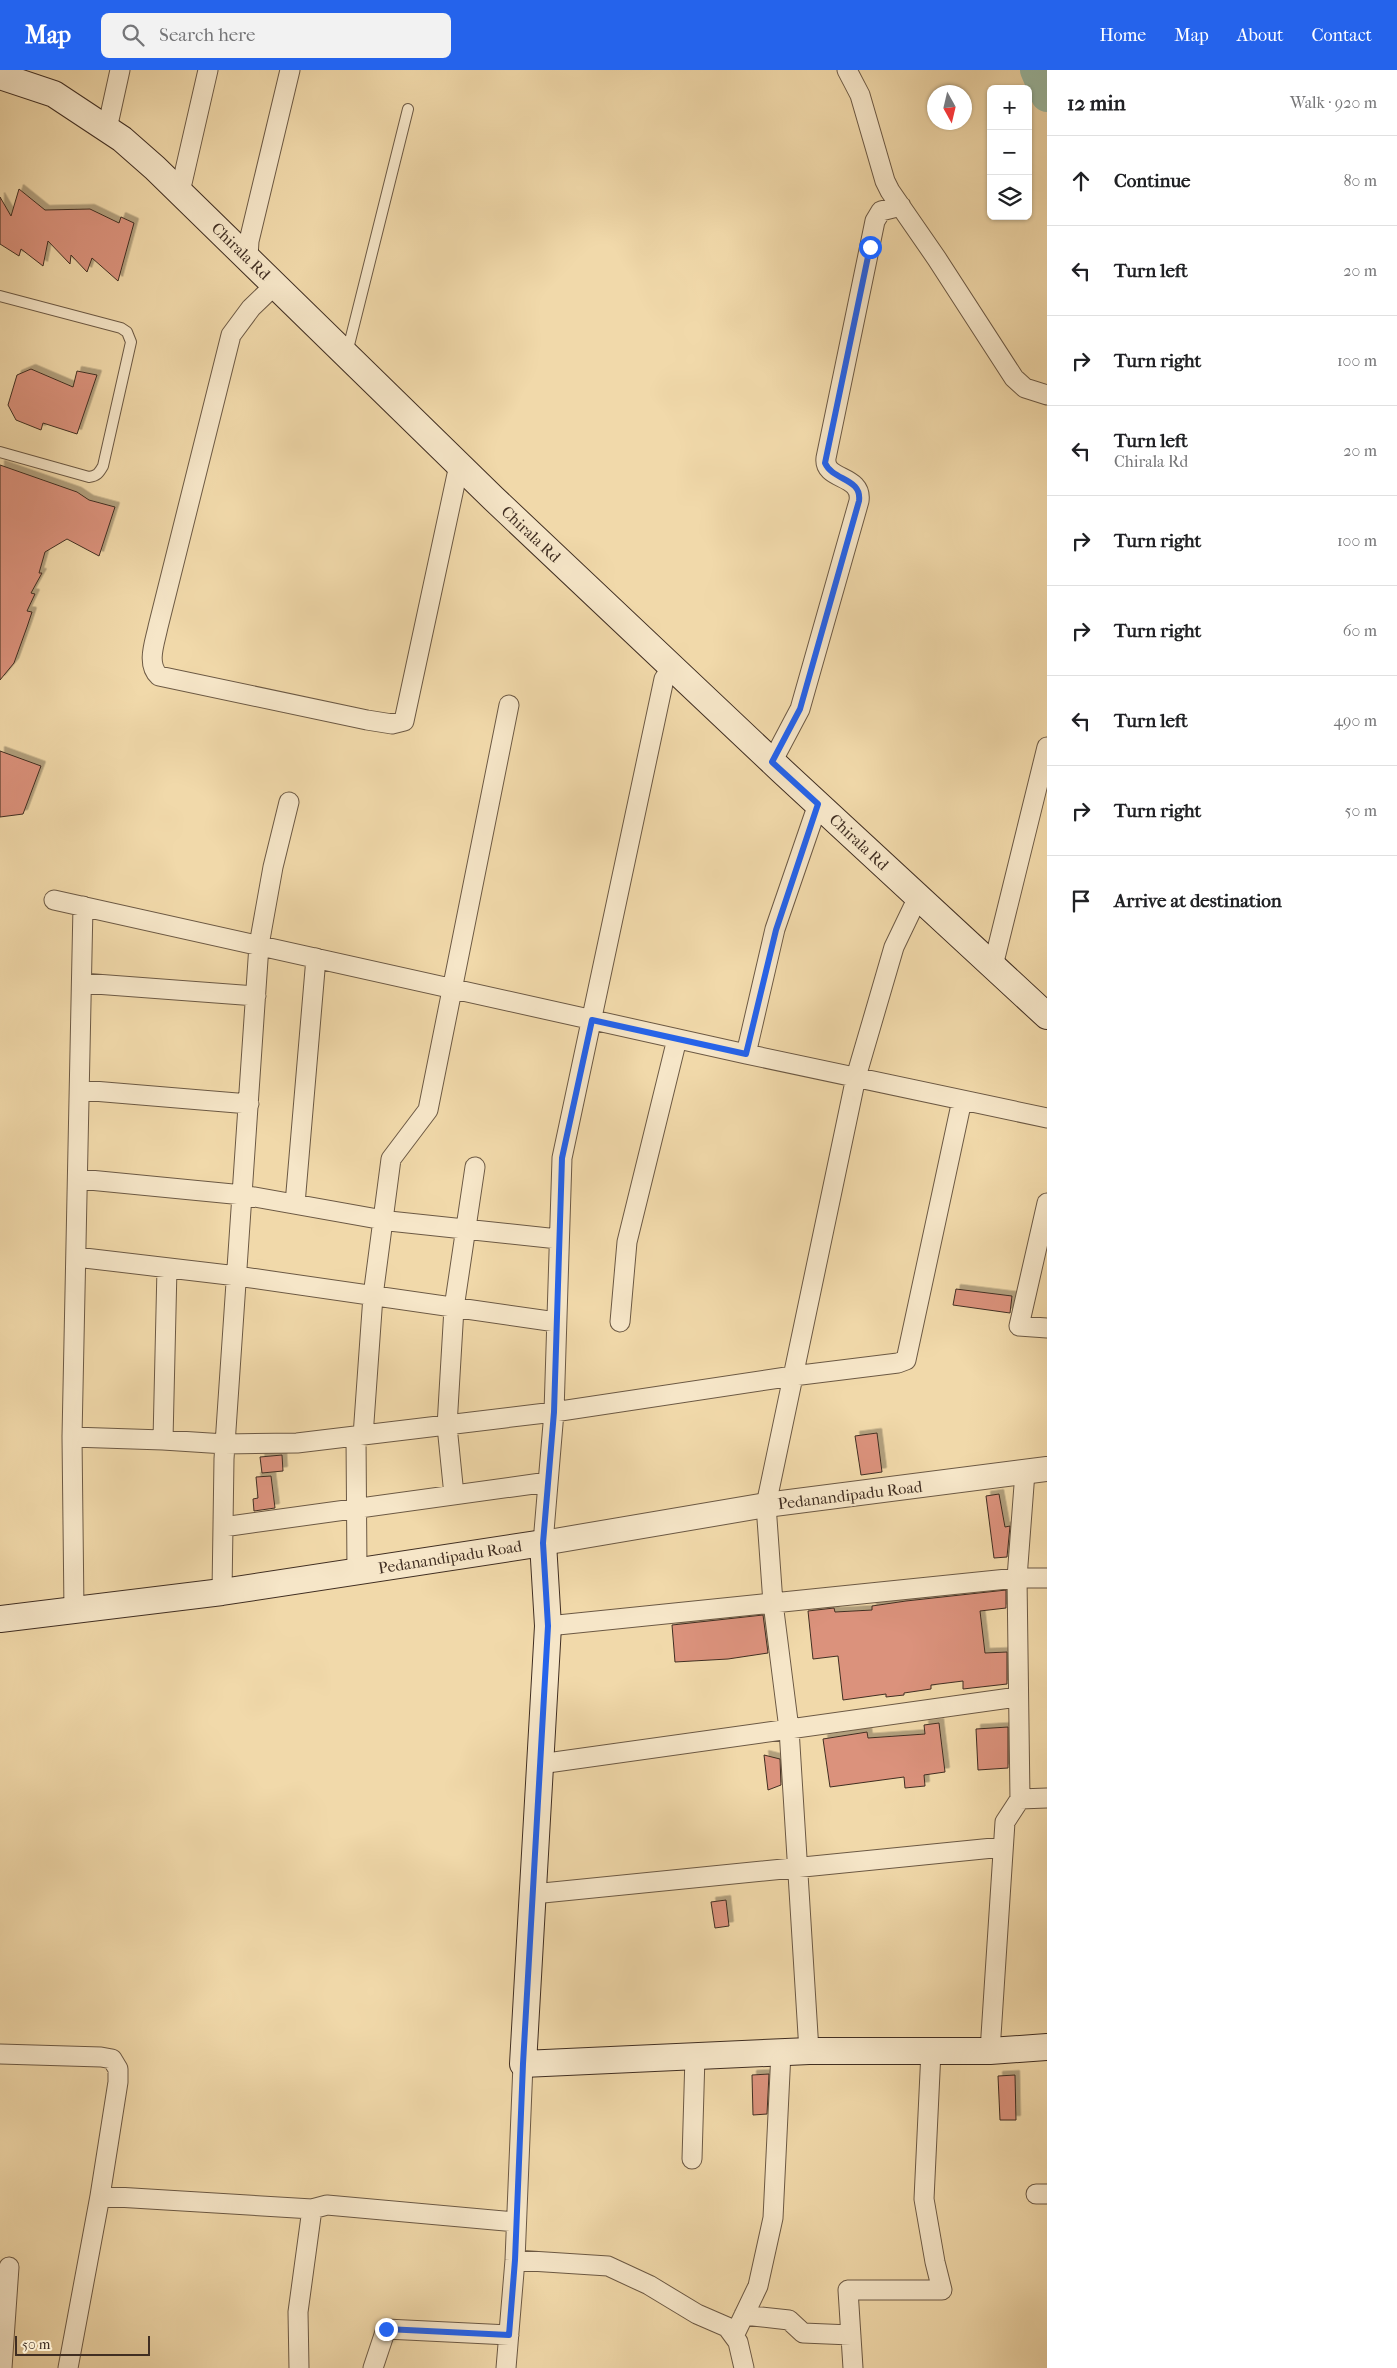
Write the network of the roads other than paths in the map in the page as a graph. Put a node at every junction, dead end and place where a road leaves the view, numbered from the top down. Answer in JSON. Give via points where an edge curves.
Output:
{"nodes":[{"id":1,"x":120,"y":70,"type":"edge"},
{"id":2,"x":208,"y":70,"type":"edge"},
{"id":3,"x":290,"y":70,"type":"edge"},
{"id":4,"x":847,"y":70,"type":"edge"},
{"id":5,"x":0,"y":76,"type":"edge"},
{"id":6,"x":32,"y":78,"type":"edge"},
{"id":7,"x":408,"y":109,"type":"dead end"},
{"id":8,"x":107,"y":129,"type":"junction"},
{"id":9,"x":180,"y":192,"type":"junction"},
{"id":10,"x":901,"y":206,"type":"junction"},
{"id":11,"x":248,"y":257,"type":"junction"},
{"id":12,"x":276,"y":284,"type":"junction"},
{"id":13,"x":0,"y":296,"type":"edge"},
{"id":14,"x":347,"y":354,"type":"junction"},
{"id":15,"x":1047,"y":396,"type":"edge"},
{"id":16,"x":0,"y":452,"type":"edge"},
{"id":17,"x":459,"y":465,"type":"junction"},
{"id":18,"x":672,"y":667,"type":"junction"},
{"id":19,"x":509,"y":705,"type":"dead end"},
{"id":20,"x":1047,"y":747,"type":"edge"},
{"id":21,"x":772,"y":762,"type":"junction"},
{"id":22,"x":289,"y":802,"type":"dead end"},
{"id":23,"x":818,"y":804,"type":"junction"},
{"id":24,"x":918,"y":897,"type":"junction"},
{"id":25,"x":54,"y":900,"type":"dead end"},
{"id":26,"x":84,"y":906,"type":"junction"},
{"id":27,"x":259,"y":945,"type":"junction"},
{"id":28,"x":316,"y":958,"type":"junction"},
{"id":29,"x":992,"y":966,"type":"junction"},
{"id":30,"x":82,"y":983,"type":"junction"},
{"id":31,"x":451,"y":988,"type":"junction"},
{"id":32,"x":256,"y":996,"type":"junction"},
{"id":33,"x":1047,"y":1016,"type":"edge"},
{"id":34,"x":592,"y":1020,"type":"junction"},
{"id":35,"x":677,"y":1039,"type":"junction"},
{"id":36,"x":746,"y":1054,"type":"junction"},
{"id":37,"x":856,"y":1076,"type":"junction"},
{"id":38,"x":80,"y":1090,"type":"junction"},
{"id":39,"x":962,"y":1100,"type":"junction"},
{"id":40,"x":249,"y":1104,"type":"junction"},
{"id":41,"x":1047,"y":1118,"type":"edge"},
{"id":42,"x":475,"y":1167,"type":"dead end"},
{"id":43,"x":79,"y":1179,"type":"junction"},
{"id":44,"x":243,"y":1195,"type":"junction"},
{"id":45,"x":1047,"y":1203,"type":"edge"},
{"id":46,"x":296,"y":1204,"type":"junction"},
{"id":47,"x":382,"y":1220,"type":"junction"},
{"id":48,"x":465,"y":1229,"type":"junction"},
{"id":49,"x":558,"y":1239,"type":"junction"},
{"id":50,"x":76,"y":1257,"type":"junction"},
{"id":51,"x":168,"y":1268,"type":"junction"},
{"id":52,"x":237,"y":1276,"type":"junction"},
{"id":53,"x":373,"y":1296,"type":"junction"},
{"id":54,"x":454,"y":1308,"type":"junction"},
{"id":55,"x":556,"y":1322,"type":"junction"},
{"id":56,"x":620,"y":1322,"type":"dead end"},
{"id":57,"x":1047,"y":1328,"type":"edge"},
{"id":58,"x":793,"y":1376,"type":"junction"},
{"id":59,"x":554,"y":1412,"type":"junction"},
{"id":60,"x":447,"y":1426,"type":"junction"},
{"id":61,"x":359,"y":1436,"type":"junction"},
{"id":62,"x":72,"y":1437,"type":"junction"},
{"id":63,"x":163,"y":1440,"type":"junction"},
{"id":64,"x":225,"y":1444,"type":"junction"},
{"id":65,"x":1036,"y":1471,"type":"edge"},
{"id":66,"x":548,"y":1482,"type":"junction"},
{"id":67,"x":454,"y":1495,"type":"junction"},
{"id":68,"x":766,"y":1506,"type":"junction"},
{"id":69,"x":355,"y":1508,"type":"junction"},
{"id":70,"x":223,"y":1527,"type":"junction"},
{"id":71,"x":543,"y":1543,"type":"junction"},
{"id":72,"x":357,"y":1571,"type":"junction"},
{"id":73,"x":1017,"y":1578,"type":"junction"},
{"id":74,"x":1047,"y":1578,"type":"edge"},
{"id":75,"x":222,"y":1592,"type":"junction"},
{"id":76,"x":773,"y":1603,"type":"junction"},
{"id":77,"x":74,"y":1610,"type":"junction"},
{"id":78,"x":0,"y":1619,"type":"edge"},
{"id":79,"x":548,"y":1626,"type":"junction"},
{"id":80,"x":1018,"y":1697,"type":"junction"},
{"id":81,"x":789,"y":1729,"type":"junction"},
{"id":82,"x":540,"y":1764,"type":"junction"},
{"id":83,"x":1047,"y":1798,"type":"edge"},
{"id":84,"x":1020,"y":1799,"type":"junction"},
{"id":85,"x":1002,"y":1847,"type":"junction"},
{"id":86,"x":798,"y":1868,"type":"junction"},
{"id":87,"x":533,"y":1894,"type":"junction"},
{"id":88,"x":1047,"y":2047,"type":"edge"},
{"id":89,"x":809,"y":2051,"type":"junction"},
{"id":90,"x":931,"y":2051,"type":"junction"},
{"id":91,"x":990,"y":2051,"type":"junction"},
{"id":92,"x":781,"y":2052,"type":"junction"},
{"id":93,"x":0,"y":2054,"type":"edge"},
{"id":94,"x":695,"y":2056,"type":"junction"},
{"id":95,"x":523,"y":2064,"type":"junction"},
{"id":96,"x":692,"y":2159,"type":"dead end"},
{"id":97,"x":100,"y":2196,"type":"junction"},
{"id":98,"x":312,"y":2209,"type":"junction"},
{"id":99,"x":516,"y":2222,"type":"junction"},
{"id":100,"x":515,"y":2260,"type":"junction"},
{"id":101,"x":9,"y":2267,"type":"dead end"},
{"id":102,"x":744,"y":2315,"type":"junction"},
{"id":103,"x":509,"y":2335,"type":"junction"},
{"id":104,"x":851,"y":2335,"type":"junction"},
{"id":105,"x":734,"y":2336,"type":"junction"},
{"id":106,"x":2,"y":2368,"type":"edge"},
{"id":107,"x":68,"y":2368,"type":"edge"},
{"id":108,"x":299,"y":2368,"type":"edge"},
{"id":109,"x":373,"y":2368,"type":"edge"},
{"id":110,"x":506,"y":2368,"type":"edge"},
{"id":111,"x":744,"y":2368,"type":"edge"},
{"id":112,"x":853,"y":2368,"type":"edge"}],
"edges":[{"from":1,"to":8,"type":"street"},
{"from":2,"to":9,"type":"street"},
{"from":3,"to":11,"type":"street"},
{"from":4,"to":10,"type":"street","via":[[860,95],[885,181]]},
{"from":5,"to":6,"type":"main road","name":"Chirala Rd"},
{"from":6,"to":8,"type":"main road","name":"Chirala Rd"},
{"from":7,"to":14,"type":"lane"},
{"from":8,"to":9,"type":"main road","name":"Chirala Rd"},
{"from":9,"to":11,"type":"main road","name":"Chirala Rd"},
{"from":10,"to":15,"type":"street","via":[[1014,378],[1025,388]]},
{"from":10,"to":21,"type":"street","via":[[881,211],[875,221],[825,463],[829,470],[856,486],[859,501],[800,709]]},
{"from":11,"to":12,"type":"main road","name":"Chirala Rd"},
{"from":12,"to":14,"type":"main road","name":"Chirala Rd"},
{"from":12,"to":17,"type":"street","via":[[251,308],[232,335],[158,627],[152,658],[159,676],[344,716],[392,724],[404,721]]},
{"from":13,"to":16,"type":"lane","via":[[121,328],[127,332],[131,342],[99,473],[89,477]]},
{"from":14,"to":17,"type":"main road","name":"Chirala Rd"},
{"from":17,"to":18,"type":"main road","name":"Chirala Rd"},
{"from":18,"to":21,"type":"main road","name":"Chirala Rd"},
{"from":18,"to":34,"type":"street","via":[[664,679]]},
{"from":19,"to":31,"type":"street"},
{"from":20,"to":29,"type":"street"},
{"from":21,"to":23,"type":"main road","name":"Chirala Rd"},
{"from":22,"to":27,"type":"street"},
{"from":23,"to":24,"type":"main road","name":"Chirala Rd"},
{"from":23,"to":36,"type":"street","via":[[776,930]]},
{"from":24,"to":29,"type":"main road","name":"Chirala Rd"},
{"from":24,"to":37,"type":"street","via":[[894,947]]},
{"from":25,"to":26,"type":"street"},
{"from":26,"to":27,"type":"street"},
{"from":26,"to":30,"type":"street"},
{"from":27,"to":28,"type":"street"},
{"from":27,"to":32,"type":"street"},
{"from":28,"to":31,"type":"street"},
{"from":28,"to":46,"type":"street"},
{"from":29,"to":33,"type":"main road","name":"Chirala Rd"},
{"from":30,"to":32,"type":"street"},
{"from":30,"to":38,"type":"street"},
{"from":31,"to":34,"type":"street"},
{"from":31,"to":47,"type":"street","via":[[428,1110],[391,1159]]},
{"from":32,"to":40,"type":"street"},
{"from":34,"to":35,"type":"street"},
{"from":34,"to":49,"type":"street","via":[[562,1158]]},
{"from":35,"to":36,"type":"street"},
{"from":35,"to":56,"type":"street","via":[[627,1242]]},
{"from":36,"to":37,"type":"street"},
{"from":37,"to":39,"type":"street"},
{"from":37,"to":58,"type":"street"},
{"from":38,"to":40,"type":"street"},
{"from":38,"to":43,"type":"street"},
{"from":39,"to":41,"type":"street"},
{"from":39,"to":58,"type":"street","via":[[906,1360]]},
{"from":40,"to":44,"type":"street"},
{"from":42,"to":48,"type":"street"},
{"from":43,"to":44,"type":"street"},
{"from":43,"to":50,"type":"street"},
{"from":44,"to":46,"type":"street"},
{"from":44,"to":52,"type":"street"},
{"from":45,"to":57,"type":"street","via":[[1019,1326]]},
{"from":46,"to":47,"type":"street"},
{"from":47,"to":48,"type":"street"},
{"from":47,"to":53,"type":"street"},
{"from":48,"to":49,"type":"street"},
{"from":48,"to":54,"type":"street"},
{"from":49,"to":55,"type":"street"},
{"from":50,"to":51,"type":"street"},
{"from":50,"to":62,"type":"street"},
{"from":51,"to":52,"type":"street"},
{"from":51,"to":63,"type":"street"},
{"from":52,"to":53,"type":"street"},
{"from":52,"to":64,"type":"street"},
{"from":53,"to":54,"type":"street"},
{"from":53,"to":61,"type":"street"},
{"from":54,"to":55,"type":"street"},
{"from":54,"to":60,"type":"street"},
{"from":55,"to":59,"type":"street"},
{"from":58,"to":59,"type":"street"},
{"from":58,"to":68,"type":"street"},
{"from":59,"to":60,"type":"street"},
{"from":59,"to":66,"type":"street"},
{"from":60,"to":61,"type":"street"},
{"from":60,"to":67,"type":"street"},
{"from":61,"to":64,"type":"street","via":[[297,1443]]},
{"from":61,"to":69,"type":"street"},
{"from":62,"to":63,"type":"street"},
{"from":62,"to":77,"type":"street"},
{"from":63,"to":64,"type":"street"},
{"from":64,"to":70,"type":"street"},
{"from":65,"to":68,"type":"street","name":"Pedanandipadu Road"},
{"from":65,"to":73,"type":"street"},
{"from":66,"to":67,"type":"street"},
{"from":66,"to":71,"type":"street"},
{"from":67,"to":69,"type":"street"},
{"from":68,"to":71,"type":"street","name":"Pedanandipadu Road"},
{"from":68,"to":76,"type":"street"},
{"from":69,"to":70,"type":"street"},
{"from":69,"to":72,"type":"street"},
{"from":70,"to":75,"type":"street"},
{"from":71,"to":72,"type":"main road","name":"Pedanandipadu Road"},
{"from":71,"to":79,"type":"main road"},
{"from":72,"to":75,"type":"main road","name":"Pedanandipadu Road"},
{"from":73,"to":74,"type":"street"},
{"from":73,"to":76,"type":"street"},
{"from":73,"to":80,"type":"street"},
{"from":75,"to":77,"type":"main road","name":"Pedanandipadu Road"},
{"from":76,"to":79,"type":"street"},
{"from":76,"to":81,"type":"street"},
{"from":77,"to":78,"type":"main road","name":"Pedanandipadu Road"},
{"from":79,"to":82,"type":"main road"},
{"from":80,"to":81,"type":"street"},
{"from":80,"to":84,"type":"street"},
{"from":81,"to":82,"type":"street"},
{"from":81,"to":86,"type":"street"},
{"from":82,"to":87,"type":"main road"},
{"from":83,"to":84,"type":"street"},
{"from":84,"to":85,"type":"street","via":[[1005,1822]]},
{"from":85,"to":86,"type":"street"},
{"from":85,"to":91,"type":"street"},
{"from":86,"to":87,"type":"street"},
{"from":86,"to":89,"type":"street"},
{"from":87,"to":95,"type":"main road"},
{"from":88,"to":91,"type":"main road"},
{"from":89,"to":90,"type":"main road"},
{"from":89,"to":92,"type":"main road"},
{"from":90,"to":91,"type":"main road"},
{"from":90,"to":104,"type":"street","via":[[924,2199],[942,2290],[848,2290]]},
{"from":92,"to":94,"type":"main road"},
{"from":92,"to":102,"type":"street","via":[[773,2218],[758,2286]]},
{"from":93,"to":97,"type":"street","via":[[112,2060],[118,2069],[118,2082]]},
{"from":94,"to":95,"type":"main road"},
{"from":94,"to":96,"type":"street"},
{"from":95,"to":99,"type":"street"},
{"from":97,"to":98,"type":"street"},
{"from":97,"to":107,"type":"street"},
{"from":98,"to":99,"type":"street","via":[[327,2205]]},
{"from":98,"to":108,"type":"street","via":[[298,2312]]},
{"from":99,"to":100,"type":"street"},
{"from":100,"to":103,"type":"street"},
{"from":100,"to":105,"type":"street","via":[[608,2266],[649,2284],[697,2314],[727,2327]]},
{"from":101,"to":106,"type":"street"},
{"from":102,"to":104,"type":"street","via":[[789,2320],[804,2333]]},
{"from":102,"to":105,"type":"street"},
{"from":103,"to":109,"type":"street","via":[[386,2329]]},
{"from":103,"to":110,"type":"street"},
{"from":104,"to":112,"type":"street"},
{"from":105,"to":111,"type":"street"}]}
